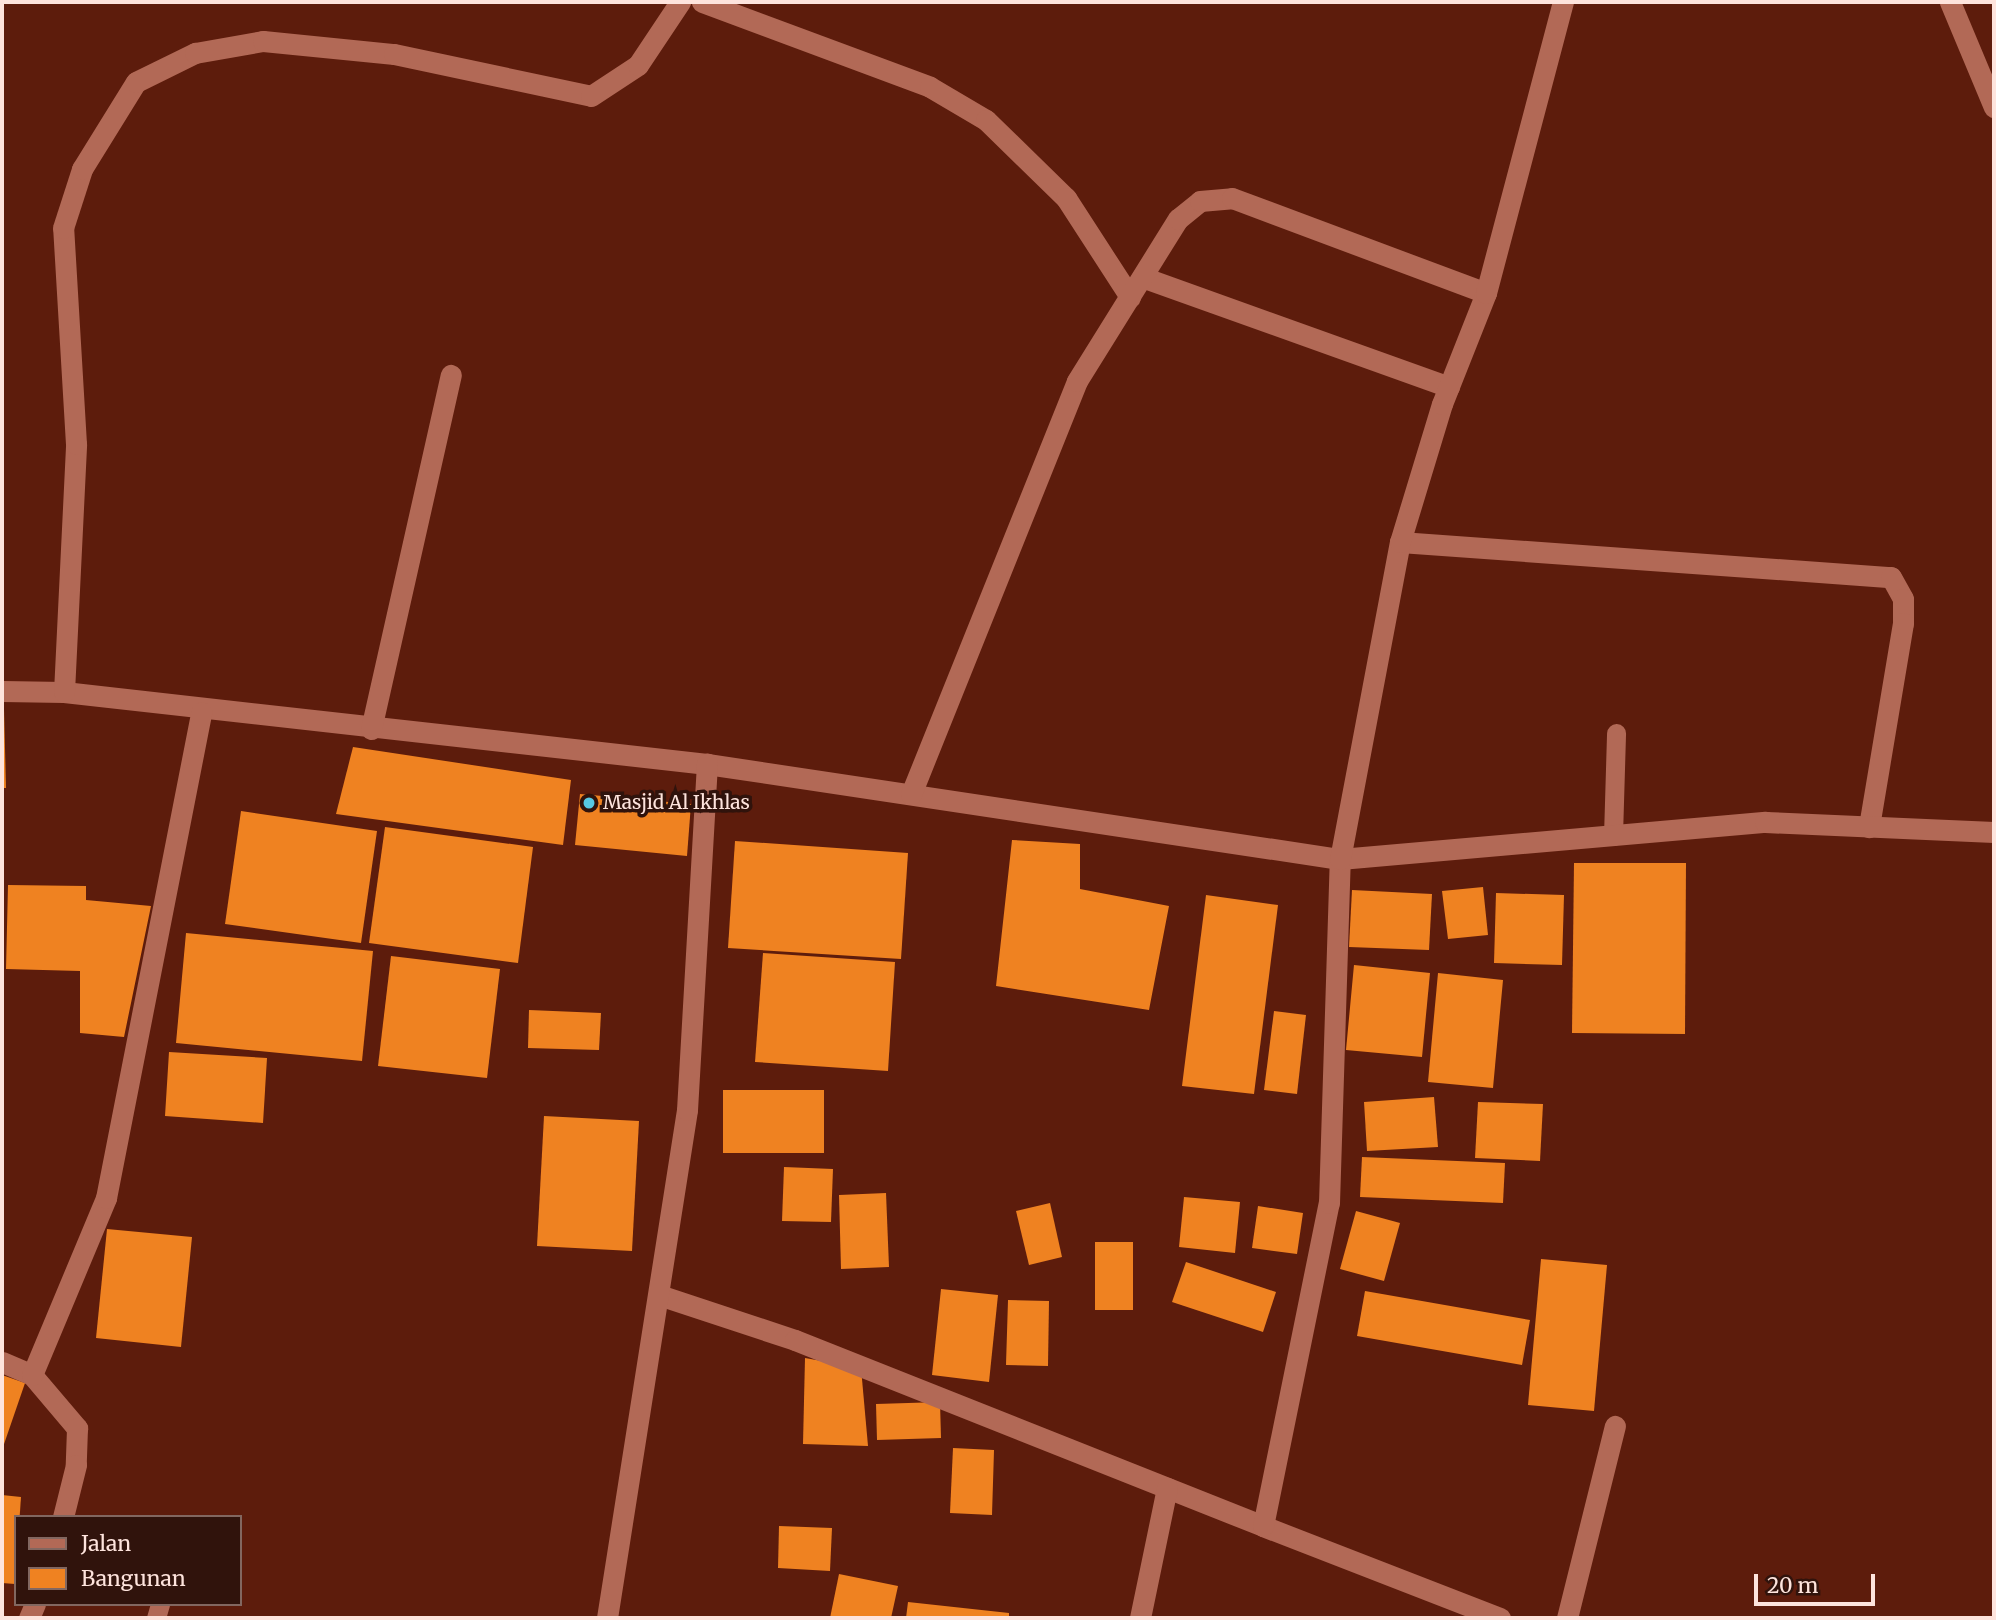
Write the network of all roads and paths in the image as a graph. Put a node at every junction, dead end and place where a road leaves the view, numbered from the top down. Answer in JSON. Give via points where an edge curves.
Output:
{"nodes":[{"id":1,"x":680,"y":2,"type":"edge"},
{"id":2,"x":702,"y":2,"type":"edge"},
{"id":3,"x":1563,"y":2,"type":"edge"},
{"id":4,"x":1951,"y":2,"type":"edge"},
{"id":5,"x":1994,"y":107,"type":"edge"},
{"id":6,"x":1142,"y":277,"type":"junction"},
{"id":7,"x":1486,"y":293,"type":"junction"},
{"id":8,"x":1130,"y":297,"type":"junction"},
{"id":9,"x":451,"y":375,"type":"dead end"},
{"id":10,"x":1449,"y":387,"type":"junction"},
{"id":11,"x":1400,"y":542,"type":"junction"},
{"id":12,"x":2,"y":691,"type":"edge"},
{"id":13,"x":64,"y":692,"type":"junction"},
{"id":14,"x":201,"y":712,"type":"junction"},
{"id":15,"x":371,"y":729,"type":"junction"},
{"id":16,"x":1616,"y":733,"type":"dead end"},
{"id":17,"x":707,"y":764,"type":"junction"},
{"id":18,"x":911,"y":794,"type":"junction"},
{"id":19,"x":1869,"y":827,"type":"junction"},
{"id":20,"x":1994,"y":832,"type":"edge"},
{"id":21,"x":1614,"y":836,"type":"junction"},
{"id":22,"x":1340,"y":859,"type":"junction"},
{"id":23,"x":659,"y":1295,"type":"junction"},
{"id":24,"x":2,"y":1362,"type":"edge"},
{"id":25,"x":32,"y":1375,"type":"junction"},
{"id":26,"x":1615,"y":1426,"type":"dead end"},
{"id":27,"x":1167,"y":1488,"type":"junction"},
{"id":28,"x":64,"y":1515,"type":"edge"},
{"id":29,"x":1263,"y":1526,"type":"junction"},
{"id":30,"x":607,"y":1618,"type":"edge"},
{"id":31,"x":1140,"y":1618,"type":"edge"},
{"id":32,"x":1500,"y":1618,"type":"edge"},
{"id":33,"x":1567,"y":1618,"type":"edge"}],
"edges":[{"from":1,"to":13,"type":"street","via":[[638,65],[591,96],[394,54],[263,41],[195,53],[136,82],[82,169],[63,228],[76,444]]},
{"from":2,"to":8,"type":"street","via":[[930,87],[986,120],[1066,198]]},
{"from":3,"to":7,"type":"street"},
{"from":4,"to":5,"type":"street"},
{"from":6,"to":7,"type":"street","via":[[1178,219],[1200,201],[1232,198]]},
{"from":6,"to":8,"type":"street"},
{"from":6,"to":10,"type":"street"},
{"from":7,"to":10,"type":"street"},
{"from":8,"to":18,"type":"street","via":[[1077,381]]},
{"from":9,"to":15,"type":"street"},
{"from":10,"to":11,"type":"street"},
{"from":11,"to":19,"type":"street","via":[[1891,577],[1903,599],[1903,623]]},
{"from":11,"to":22,"type":"street"},
{"from":12,"to":13,"type":"street"},
{"from":13,"to":14,"type":"street"},
{"from":14,"to":15,"type":"street"},
{"from":14,"to":25,"type":"street","via":[[106,1198]]},
{"from":15,"to":17,"type":"street"},
{"from":16,"to":21,"type":"lane"},
{"from":17,"to":18,"type":"street"},
{"from":17,"to":23,"type":"street","via":[[687,1110]]},
{"from":18,"to":22,"type":"street"},
{"from":19,"to":20,"type":"street"},
{"from":19,"to":21,"type":"street","via":[[1765,822]]},
{"from":21,"to":22,"type":"street"},
{"from":22,"to":29,"type":"street","via":[[1329,1203]]},
{"from":23,"to":27,"type":"street","via":[[794,1340]]},
{"from":23,"to":30,"type":"street"},
{"from":24,"to":25,"type":"street"},
{"from":25,"to":28,"type":"street","via":[[77,1428],[76,1465]]},
{"from":26,"to":33,"type":"street"},
{"from":27,"to":29,"type":"street"},
{"from":27,"to":31,"type":"street"},
{"from":29,"to":32,"type":"street"}]}
